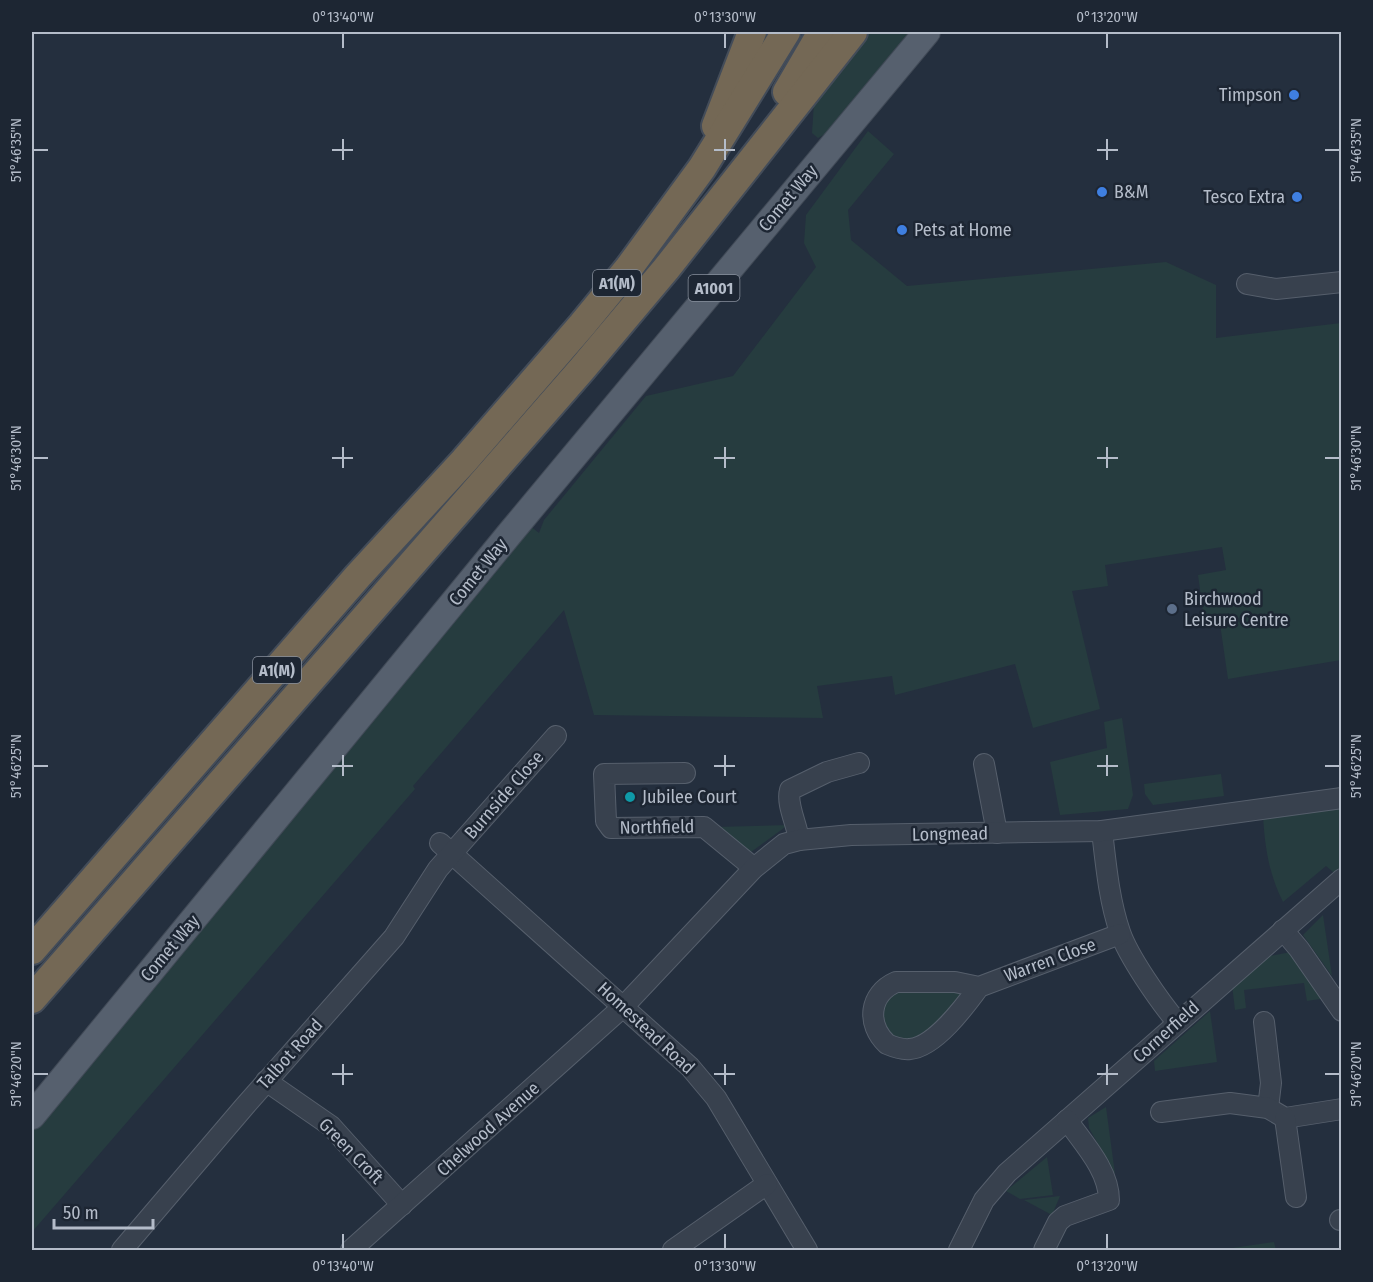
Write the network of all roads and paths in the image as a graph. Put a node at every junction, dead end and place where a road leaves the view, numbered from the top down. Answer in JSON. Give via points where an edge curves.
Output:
{"nodes":[{"id":1,"x":752,"y":32,"type":"edge"},
{"id":2,"x":786,"y":32,"type":"edge"},
{"id":3,"x":822,"y":32,"type":"edge"},
{"id":4,"x":853,"y":32,"type":"edge"},
{"id":5,"x":927,"y":32,"type":"edge"},
{"id":6,"x":702,"y":168,"type":"junction"},
{"id":7,"x":666,"y":269,"type":"junction"},
{"id":8,"x":1341,"y":282,"type":"edge"},
{"id":9,"x":1247,"y":284,"type":"dead end"},
{"id":10,"x":556,"y":736,"type":"dead end"},
{"id":11,"x":859,"y":763,"type":"dead end"},
{"id":12,"x":984,"y":764,"type":"dead end"},
{"id":13,"x":685,"y":773,"type":"dead end"},
{"id":14,"x":1341,"y":798,"type":"edge"},
{"id":15,"x":1102,"y":831,"type":"junction"},
{"id":16,"x":997,"y":833,"type":"junction"},
{"id":17,"x":799,"y":840,"type":"junction"},
{"id":18,"x":446,"y":849,"type":"junction"},
{"id":19,"x":754,"y":868,"type":"junction"},
{"id":20,"x":1341,"y":879,"type":"edge"},
{"id":21,"x":1283,"y":930,"type":"junction"},
{"id":22,"x":1120,"y":934,"type":"junction"},
{"id":23,"x":32,"y":950,"type":"edge"},
{"id":24,"x":979,"y":987,"type":"junction"},
{"id":25,"x":32,"y":999,"type":"edge"},
{"id":26,"x":624,"y":1006,"type":"junction"},
{"id":27,"x":1341,"y":1011,"type":"edge"},
{"id":28,"x":1177,"y":1022,"type":"junction"},
{"id":29,"x":1264,"y":1022,"type":"dead end"},
{"id":30,"x":266,"y":1081,"type":"junction"},
{"id":31,"x":1341,"y":1109,"type":"edge"},
{"id":32,"x":1161,"y":1112,"type":"dead end"},
{"id":33,"x":1277,"y":1113,"type":"junction"},
{"id":34,"x":32,"y":1116,"type":"edge"},
{"id":35,"x":1067,"y":1120,"type":"junction"},
{"id":36,"x":767,"y":1184,"type":"junction"},
{"id":37,"x":1296,"y":1197,"type":"dead end"},
{"id":38,"x":402,"y":1205,"type":"junction"},
{"id":39,"x":122,"y":1251,"type":"edge"},
{"id":40,"x":351,"y":1251,"type":"edge"},
{"id":41,"x":673,"y":1251,"type":"edge"},
{"id":42,"x":807,"y":1251,"type":"edge"},
{"id":43,"x":959,"y":1251,"type":"edge"},
{"id":44,"x":1044,"y":1251,"type":"edge"}],
"edges":[{"from":1,"to":6,"type":"highway","number":"A1(M)"},
{"from":2,"to":6,"type":"highway","number":"A1(M)"},
{"from":3,"to":7,"type":"highway","number":"A1(M)","via":[[774,112]]},
{"from":4,"to":7,"type":"highway","number":"A1(M)"},
{"from":5,"to":34,"type":"main road","name":"Comet Way","number":"A1001","via":[[511,531]]},
{"from":6,"to":23,"type":"highway","number":"A1(M)","via":[[582,325]]},
{"from":7,"to":25,"type":"highway","number":"A1(M)"},
{"from":8,"to":9,"type":"street","via":[[1276,289]]},
{"from":10,"to":18,"type":"street","name":"Burnside Close"},
{"from":11,"to":17,"type":"street","via":[[827,772],[790,790],[788,797]]},
{"from":12,"to":16,"type":"street"},
{"from":13,"to":19,"type":"street","name":"Northfield","via":[[604,774],[606,821],[611,828],[704,827]]},
{"from":14,"to":15,"type":"street","name":"Longmead"},
{"from":15,"to":16,"type":"street","name":"Longmead"},
{"from":15,"to":22,"type":"street"},
{"from":16,"to":17,"type":"street","name":"Longmead","via":[[851,835]]},
{"from":17,"to":19,"type":"street","name":"Longmead","via":[[784,844]]},
{"from":18,"to":26,"type":"street","name":"Homestead Road"},
{"from":18,"to":30,"type":"street","name":"Talbot Road","via":[[394,938]]},
{"from":19,"to":26,"type":"street","name":"Longmead"},
{"from":20,"to":21,"type":"street","name":"Cornerfield"},
{"from":21,"to":27,"type":"street"},
{"from":21,"to":28,"type":"street","name":"Cornerfield"},
{"from":22,"to":24,"type":"street","name":"Warren Close"},
{"from":22,"to":28,"type":"street","via":[[1160,1002]]},
{"from":24,"to":24,"type":"street","via":[[965,1007],[922,1046],[910,1049],[887,1044],[876,1030],[875,1001],[887,986],[896,982],[955,982]]},
{"from":26,"to":36,"type":"street","name":"Homestead Road","via":[[690,1067],[716,1098]]},
{"from":26,"to":38,"type":"street","name":"Chelwood Avenue"},
{"from":28,"to":35,"type":"street","name":"Cornerfield"},
{"from":29,"to":33,"type":"street"},
{"from":30,"to":38,"type":"street","name":"Green Croft","via":[[331,1126]]},
{"from":30,"to":39,"type":"street","name":"Talbot Road"},
{"from":31,"to":33,"type":"street"},
{"from":32,"to":33,"type":"street","via":[[1230,1103]]},
{"from":33,"to":37,"type":"street"},
{"from":35,"to":43,"type":"street","name":"Cornerfield","via":[[994,1185]]},
{"from":35,"to":44,"type":"street","via":[[1100,1167],[1109,1200],[1065,1216]]},
{"from":36,"to":41,"type":"street"},
{"from":36,"to":42,"type":"street","name":"Homestead Road"},
{"from":38,"to":40,"type":"street","name":"Chelwood Avenue"}]}
